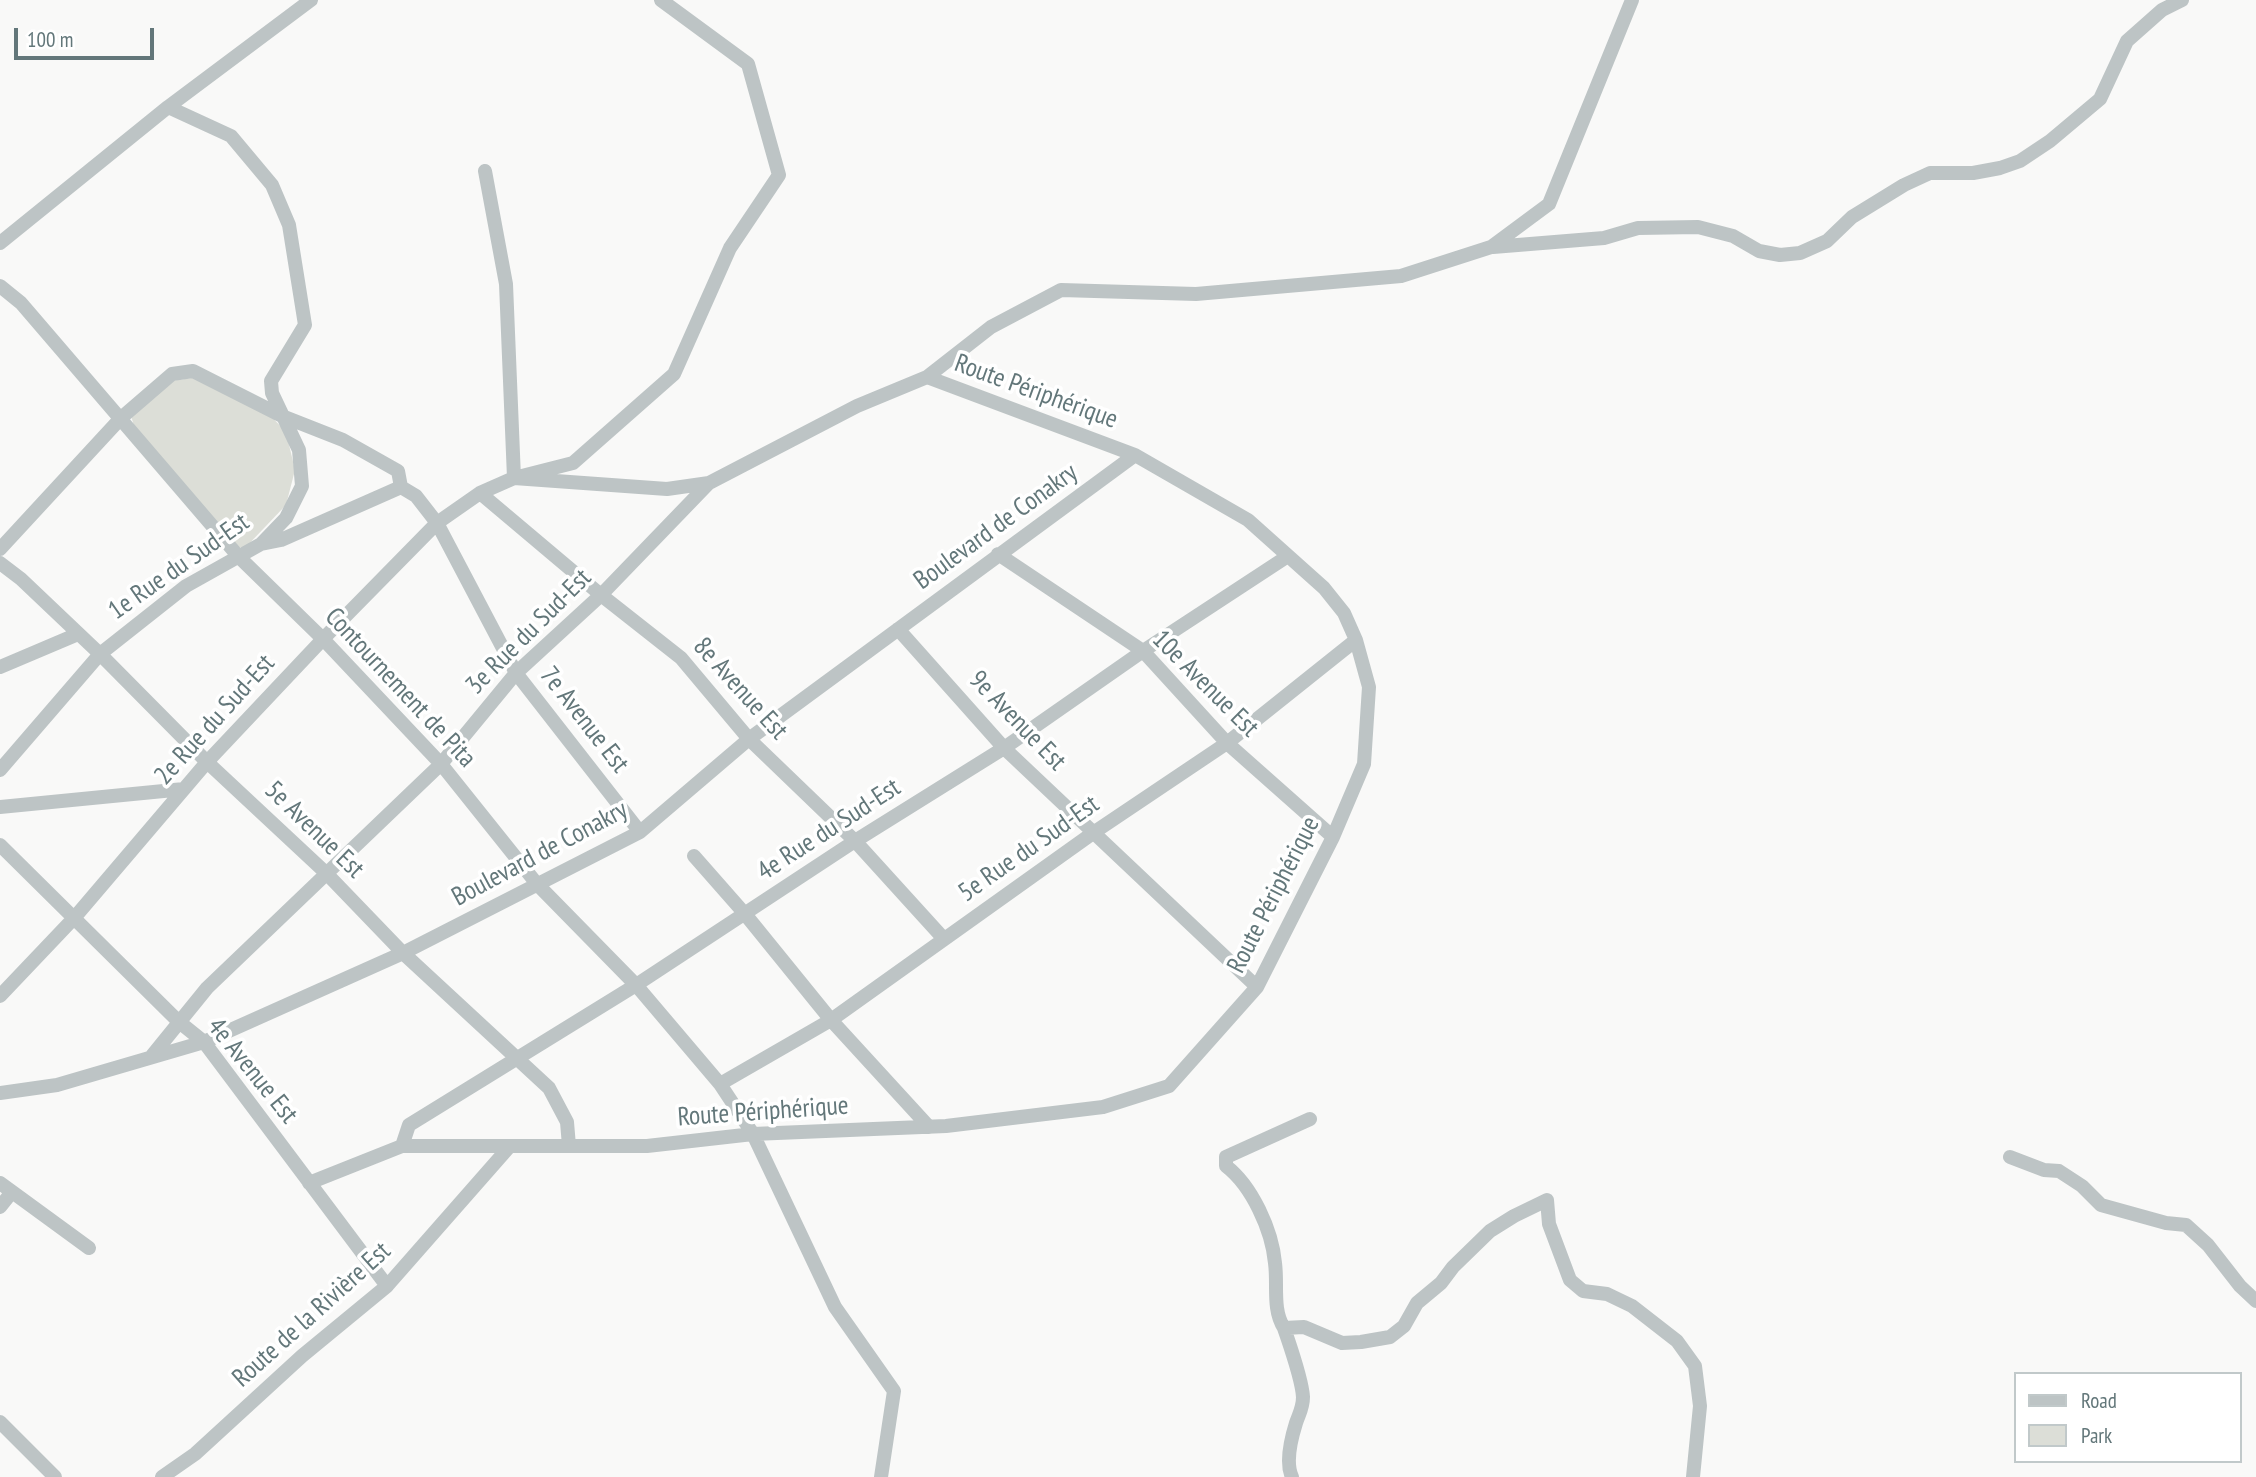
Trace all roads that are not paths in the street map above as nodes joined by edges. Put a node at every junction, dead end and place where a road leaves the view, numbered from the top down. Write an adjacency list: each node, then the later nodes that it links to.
1 (312, 0): 5 (street)
2 (661, 0): 14 (street, 2e Rue du Sud-Est)
3 (1632, 0): 8 (street)
4 (2182, 0): 8 (street)
5 (168, 107): 7 (street); 11 (street, 1e Rue du Sud-Est)
6 (485, 171): 14 (street)
7 (0, 243)
8 (1491, 247): 10 (street)
9 (0, 286): 12 (street, Contournement de Pita)
10 (927, 377): 13 (street, Route Périphérique); 15 (street)
11 (282, 416): 12 (street); 16 (street, 7e Avenue Est); 19 (street, 1e Rue du Sud-Est)
12 (121, 418): 20 (street); 23 (street, Contournement de Pita)
13 (1135, 455): 21 (street, Boulevard de Conakry); 22 (street, Route Périphérique)
14 (514, 478): 15 (street); 17 (street, 2e Rue du Sud-Est)
15 (709, 482): 25 (street, 3e Rue du Sud-Est)
16 (401, 488): 18 (street, 7e Avenue Est); 19 (street)
17 (480, 493): 18 (street, 2e Rue du Sud-Est); 25 (street, 8e Avenue Est)
18 (437, 523): 28 (street, 2e Rue du Sud-Est); 33 (street, 7e Avenue Est)
19 (261, 544): 23 (street, 1e Rue du Sud-Est)
20 (0, 549)
21 (998, 554): 26 (street, Boulevard de Conakry); 30 (street, 10e Avenue Est)
22 (1288, 556): 29 (street, Route Périphérique); 30 (street, 4e Rue du Sud-Est)
23 (239, 557): 28 (street, Contournement de Pita); 31 (street, 1e Rue du Sud-Est)
24 (0, 564): 27 (street, 5e Avenue Est)
25 (601, 595): 33 (street, 3e Rue du Sud-Est); 34 (street, 8e Avenue Est)
26 (898, 629): 34 (street, Boulevard de Conakry); 36 (street, 9e Avenue Est)
27 (78, 634): 31 (street, 5e Avenue Est); 32 (street)
28 (323, 639): 37 (street, 2e Rue du Sud-Est); 38 (street, Contournement de Pita)
29 (1356, 640): 35 (street, 5e Rue du Sud-Est); 44 (street, Route Périphérique)
30 (1143, 652): 35 (street, 10e Avenue Est); 36 (street, 4e Rue du Sud-Est)
31 (100, 654): 37 (street, 5e Avenue Est); 39 (street, 1e Rue du Sud-Est)
32 (0, 667)
33 (516, 673): 38 (street, 3e Rue du Sud-Est); 42 (street, 7e Avenue Est)
34 (748, 739): 42 (street, Boulevard de Conakry); 45 (street, 8e Avenue Est)
35 (1227, 743): 43 (street, 5e Rue du Sud-Est); 44 (street, 10e Avenue Est)
36 (1004, 748): 43 (street, 9e Avenue Est); 45 (street, 4e Rue du Sud-Est)
37 (207, 762): 40 (street, 2e Rue du Sud-Est); 48 (street, 5e Avenue Est)
38 (441, 764): 48 (street, 3e Rue du Sud-Est); 49 (street, Contournement de Pita)
39 (0, 770)
40 (184, 789): 41 (street); 51 (street, 2e Rue du Sud-Est)
41 (0, 807)
42 (640, 832): 49 (street, Boulevard de Conakry)
43 (1093, 833): 52 (street, 5e Rue du Sud-Est); 55 (street, 9e Avenue Est)
44 (1333, 837): 55 (street, Route Périphérique)
45 (855, 841): 50 (street, 4e Rue du Sud-Est); 52 (street, 8e Avenue Est)
46 (0, 845): 51 (street, 4e Avenue Est)
47 (694, 856): 50 (street)
48 (326, 873): 53 (street, 5e Avenue Est); 58 (street, 3e Rue du Sud-Est)
49 (537, 884): 53 (street, Boulevard de Conakry); 54 (street, Contournement de Pita)
50 (745, 914): 54 (street, 4e Rue du Sud-Est); 57 (street)
51 (75, 917): 56 (street, 2e Rue du Sud-Est); 58 (street, 4e Avenue Est)
52 (944, 939): 57 (street, 5e Rue du Sud-Est)
53 (403, 953): 59 (street, Boulevard de Conakry); 61 (street, 5e Avenue Est)
54 (636, 985): 61 (street, 4e Rue du Sud-Est); 62 (street, Contournement de Pita)
55 (1257, 987): 65 (street, Route Périphérique)
56 (0, 996)
57 (831, 1020): 62 (street, 5e Rue du Sud-Est); 65 (street)
58 (178, 1021): 59 (street, 4e Avenue Est); 60 (street, 3e Rue du Sud-Est)
59 (204, 1042): 60 (street, Boulevard de Conakry); 71 (street, 4e Avenue Est)
60 (151, 1057): 63 (street, Boulevard de Conakry)
61 (515, 1058): 67 (street, 4e Rue du Sud-Est); 69 (street, 5e Avenue Est)
62 (720, 1084): 66 (street, Contournement de Pita)
63 (0, 1093)
64 (1310, 1119): 77 (street)
65 (929, 1126): 66 (street, Route Périphérique)
66 (753, 1134): 69 (street, Route Périphérique); 81 (street, Contournement de Pita)
67 (402, 1146): 68 (street, Route Périphérique); 71 (street, Route Périphérique)
68 (510, 1146): 69 (street, Route Périphérique); 75 (street, Route de la Rivière Est)
69 (569, 1146)
70 (2010, 1157): 76 (street)
71 (309, 1183): 75 (street, 4e Avenue Est)
72 (6, 1187): 73 (street); 74 (street)
73 (0, 1207)
74 (89, 1248)
75 (387, 1286): 80 (street, Route de la Rivière Est)
76 (2256, 1301)
77 (1284, 1328): 82 (street); 83 (street)
78 (0, 1422): 79 (street)
79 (55, 1477)
80 (162, 1477)
81 (881, 1477)
82 (1293, 1477)
83 (1693, 1477)

